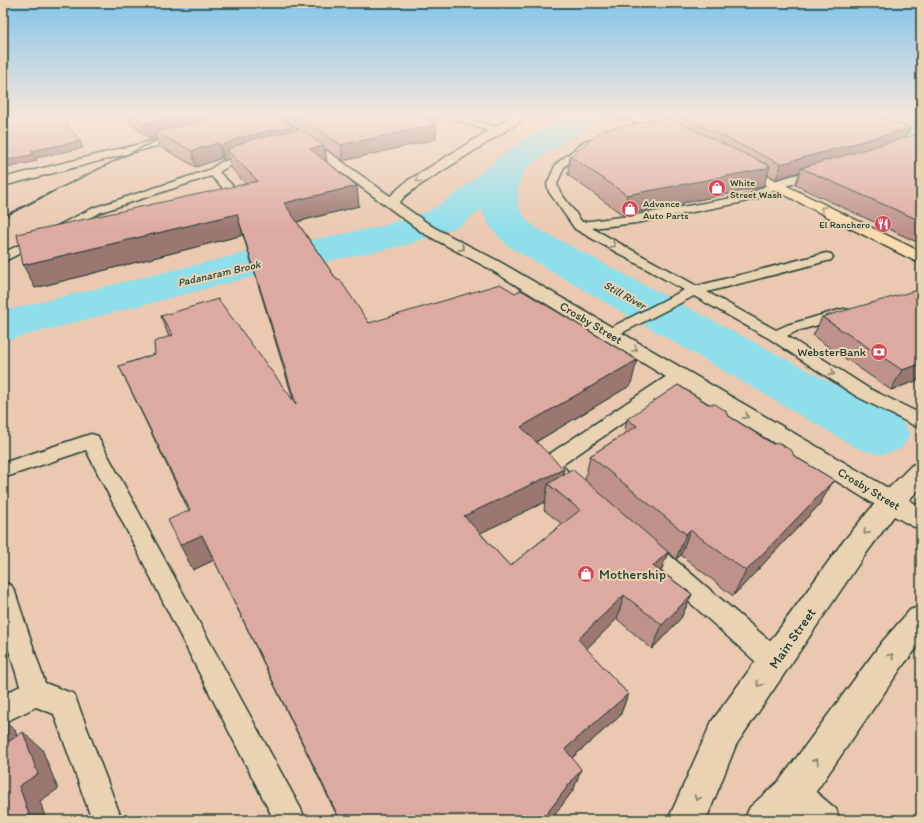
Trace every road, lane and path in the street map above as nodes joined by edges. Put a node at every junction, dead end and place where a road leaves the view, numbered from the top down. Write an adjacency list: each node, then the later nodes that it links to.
1 (120, 152): 9 (street)
2 (260, 152): 8 (lane)
3 (320, 152): 14 (street, Crosby Street)
4 (463, 152): 14 (street, one-way to 14)
5 (576, 152): 15 (lane)
6 (726, 160): 10 (main road)
7 (840, 166): 10 (street)
8 (213, 172): 11 (lane); 13 (lane)
9 (3, 182)
10 (775, 186): 15 (lane); 18 (main road, one-way to 10)
11 (148, 194): 12 (lane); 17 (lane)
12 (157, 204)
13 (199, 204)
14 (396, 207): 21 (street, Crosby Street, one-way to 21)
15 (579, 226): 19 (lane, one-way to 19)
16 (826, 257): 19 (lane)
17 (3, 258)
18 (921, 258)
19 (693, 291): 21 (lane); 22 (lane)
20 (861, 308): 22 (lane)
21 (609, 334): 23 (street, Crosby Street, one-way to 23)
22 (776, 336): 24 (lane, one-way to 24)
23 (679, 376): 27 (lane); 28 (street, Crosby Street, one-way to 28)
24 (921, 422)
25 (3, 471): 38 (lane)
26 (921, 471): 28 (street, Main Street)
27 (572, 485)
28 (891, 502): 29 (street, Crosby Street); 33 (street, Main Street, one-way to 33)
29 (921, 519)
30 (632, 537): 33 (lane)
31 (3, 592): 34 (lane)
32 (921, 620): 36 (street, one-way to 32)
33 (775, 662): 39 (street, Main Street, one-way to 39)
34 (35, 693): 35 (lane); 37 (lane)
35 (3, 709)
36 (793, 793): 40 (street); 41 (lane)
37 (107, 820)
38 (290, 820)
39 (687, 820)
40 (763, 820)
41 (825, 820)

